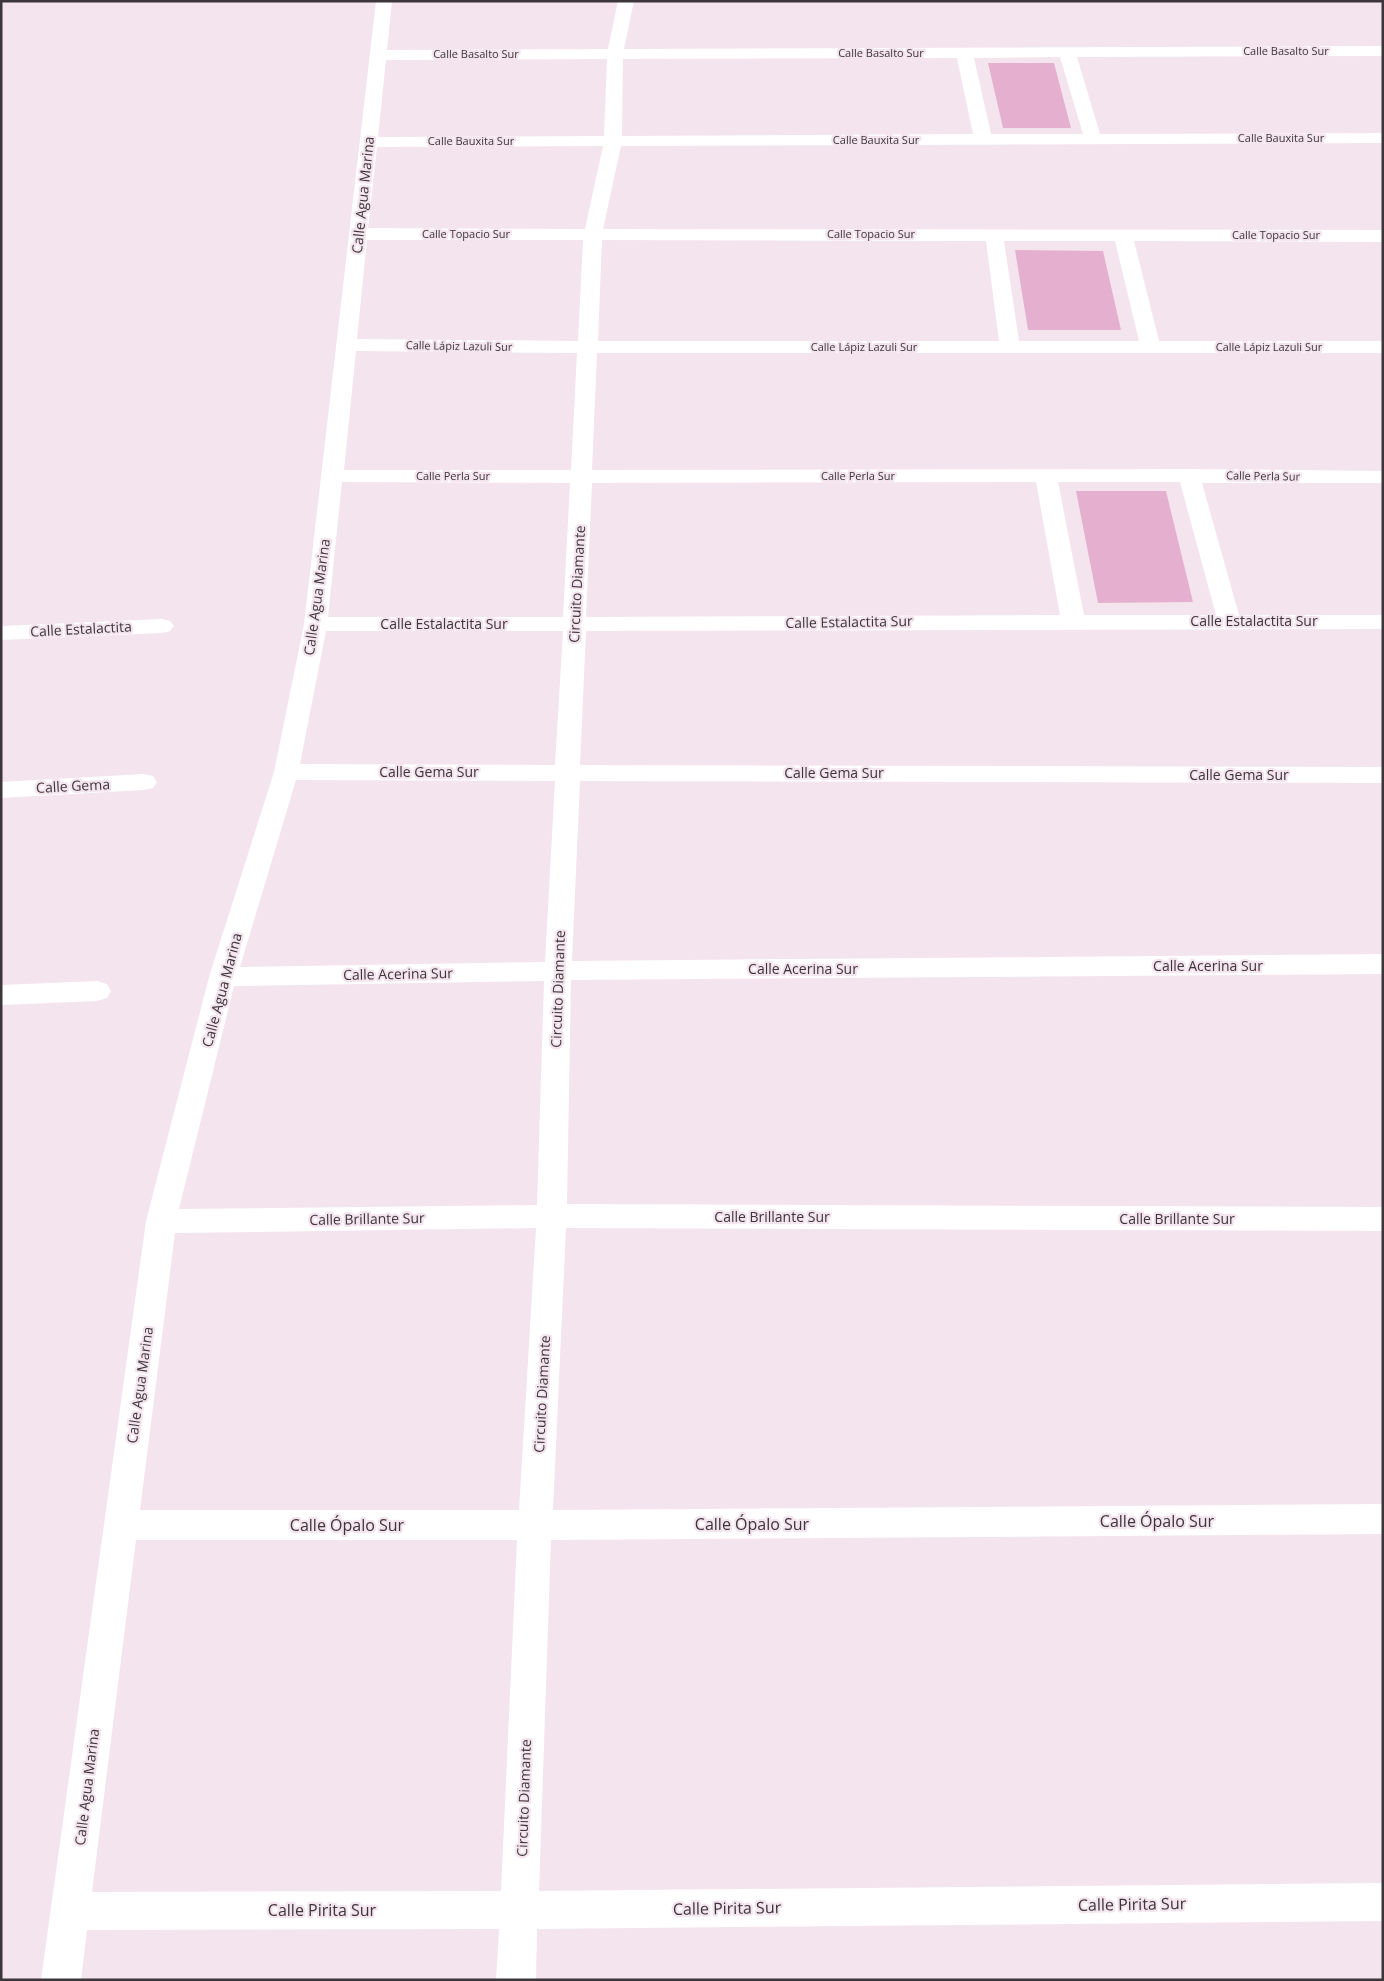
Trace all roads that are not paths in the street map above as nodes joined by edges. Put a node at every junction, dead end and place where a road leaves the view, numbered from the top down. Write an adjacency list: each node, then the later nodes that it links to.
1 (384, 1): 7 (street, Calle Agua Marina)
2 (626, 1): 6 (street, Circuito Diamante)
3 (1383, 51): 5 (street, Calle Basalto Sur)
4 (964, 52): 5 (street, Calle Basalto Sur); 6 (street, Calle Basalto Sur); 10 (street)
5 (1067, 52): 9 (street)
6 (615, 54): 7 (street, Calle Basalto Sur); 11 (street, Circuito Diamante)
7 (378, 55): 12 (street, Calle Agua Marina)
8 (1383, 138): 9 (street, Calle Bauxita Sur)
9 (1093, 139): 10 (street, Calle Bauxita Sur)
10 (983, 140): 11 (street, Calle Bauxita Sur)
11 (613, 141): 12 (street, Calle Bauxita Sur); 14 (street, Circuito Diamante)
12 (369, 142): 13 (street, Calle Agua Marina)
13 (359, 234): 14 (street, Calle Topacio Sur); 18 (street, Calle Agua Marina)
14 (593, 234): 15 (street, Calle Topacio Sur); 22 (street, Circuito Diamante)
15 (994, 234): 16 (street, Calle Topacio Sur); 19 (street)
16 (1123, 234): 17 (street, Calle Topacio Sur); 20 (street)
17 (1383, 236)
18 (346, 345): 22 (street, Calle Lápiz Lazuli Sur); 24 (street, Calle Agua Marina)
19 (1010, 347): 20 (street, Calle Lápiz Lazuli Sur); 22 (street, Calle Lápiz Lazuli Sur)
20 (1150, 347): 21 (street, Calle Lápiz Lazuli Sur)
21 (1383, 347)
22 (587, 348): 26 (street, Circuito Diamante)
23 (1189, 475): 25 (street, Calle Perla Sur); 27 (street, Calle Perla Sur); 29 (street)
24 (333, 476): 26 (street, Calle Perla Sur); 31 (street, Calle Agua Marina)
25 (1046, 476): 26 (street, Calle Perla Sur); 28 (street)
26 (582, 477): 32 (street, Circuito Diamante)
27 (1383, 477)
28 (1073, 620): 29 (street, Calle Estalactita Sur); 32 (street, Calle Estalactita Sur)
29 (1229, 621): 30 (street, Calle Estalactita Sur)
30 (1383, 622)
31 (316, 624): 32 (street, Calle Estalactita Sur); 35 (street, Calle Agua Marina)
32 (574, 625): 36 (street, Circuito Diamante)
33 (162, 626): 34 (street, Calle Estalactita)
34 (1, 633)
35 (286, 772): 36 (street, Calle Gema Sur); 42 (street, Calle Agua Marina)
36 (568, 772): 37 (street, Calle Gema Sur); 41 (street, Circuito Diamante)
37 (1383, 775)
38 (144, 782): 39 (street, Calle Gema)
39 (1, 790)
40 (1383, 964): 41 (street, Calle Acerina Sur)
41 (558, 971): 42 (street, Calle Acerina Sur); 45 (street, Circuito Diamante)
42 (223, 978): 47 (street, Calle Agua Marina)
43 (98, 991): 44 (street)
44 (1, 995)
45 (552, 1216): 46 (street, Calle Brillante Sur); 47 (street, Calle Brillante Sur); 50 (street, Circuito Diamante)
46 (1383, 1220)
47 (162, 1221): 49 (street, Calle Agua Marina)
48 (1383, 1519): 50 (street, Calle Ópalo Sur)
49 (121, 1525): 50 (street, Calle Ópalo Sur); 53 (street, Calle Agua Marina)
50 (535, 1525): 52 (street, Circuito Diamante)
51 (1383, 1902): 52 (street, Calle Pirita Sur)
52 (519, 1910): 53 (street, Calle Pirita Sur); 55 (street, Circuito Diamante)
53 (72, 1911): 54 (street, Calle Agua Marina)
54 (62, 1980)
55 (516, 1980)

